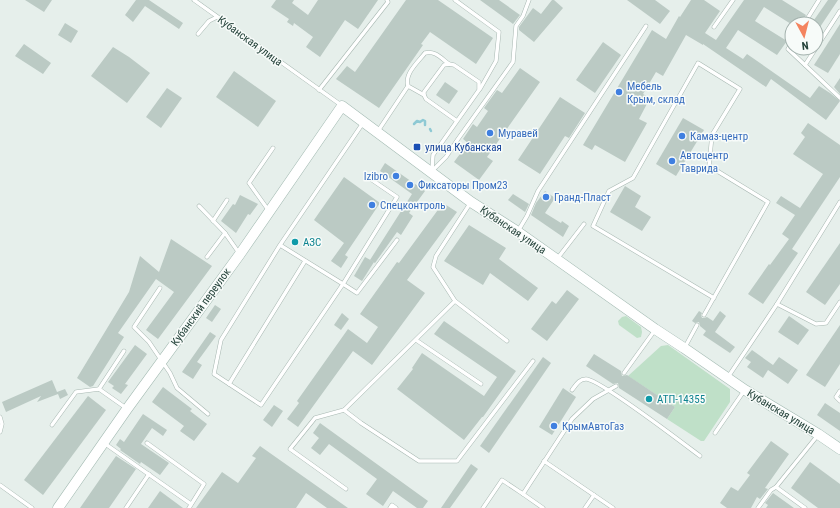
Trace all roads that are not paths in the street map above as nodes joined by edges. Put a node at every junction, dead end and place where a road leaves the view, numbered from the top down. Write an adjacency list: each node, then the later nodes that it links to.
1 (194, 0): 9 (lane, Кубанская улица)
2 (387, 0): 19 (lane)
3 (455, 0): 20 (lane)
4 (529, 0): 28 (lane)
5 (733, 0): 11 (lane)
6 (819, 0): 8 (lane)
7 (840, 11): 13 (lane)
8 (809, 16)
9 (217, 17): 12 (lane); 19 (lane, Кубанская улица)
10 (646, 26): 37 (lane)
11 (714, 27)
12 (198, 34)
13 (824, 36)
14 (796, 56): 17 (lane)
15 (811, 56): 17 (lane)
16 (449, 64): 18 (lane); 20 (lane); 21 (lane)
17 (805, 65): 22 (lane)
18 (408, 86): 21 (lane); 26 (lane)
19 (319, 90): 23 (lane, Кубанская улица)
20 (479, 90): 24 (lane)
21 (424, 95): 24 (lane)
22 (840, 98)
23 (342, 106): 25 (main road, Кубанская улица); 34 (main road, Кубанский переулок)
24 (457, 121): 28 (lane)
25 (364, 122): 26 (main road, Кубанская улица); 40 (lane)
26 (378, 131): 28 (main road, Кубанская улица)
27 (273, 148): 34 (lane)
28 (432, 172): 31 (main road, Кубанская улица)
29 (372, 180): 45 (lane)
30 (227, 200): 35 (lane)
31 (471, 202): 37 (main road, Кубанская улица); 48 (lane)
32 (840, 202): 50 (lane)
33 (198, 206): 35 (lane)
34 (270, 212): 41 (main road, Кубанский переулок)
35 (213, 221): 38 (lane)
36 (584, 224): 43 (lane)
37 (518, 232): 43 (main road, Кубанская улица)
38 (225, 234): 41 (lane); 42 (lane)
39 (397, 240): 45 (lane)
40 (280, 245): 44 (lane); 62 (lane)
41 (240, 254): 58 (main road, Кубанский переулок)
42 (207, 257)
43 (556, 259): 53 (main road, Кубанская улица)
44 (305, 261): 45 (lane); 62 (lane)
45 (343, 284): 62 (lane)
46 (160, 288): 58 (lane)
47 (714, 298): 47 (lane); 51 (lane)
48 (456, 301): 54 (lane); 55 (lane)
49 (840, 302): 50 (lane)
50 (777, 304): 61 (lane)
51 (704, 315)
52 (698, 325): 56 (lane)
53 (655, 329): 56 (main road, Кубанская улица); 60 (lane)
54 (416, 340): 63 (lane); 72 (lane)
55 (507, 341)
56 (684, 348): 61 (main road, Кубанская улица)
57 (124, 351): 65 (lane)
58 (161, 361): 71 (main road, Кубанский переулок); 73 (lane)
59 (533, 361): 72 (lane)
60 (624, 373)
61 (728, 378): 68 (main road, Кубанская улица)
62 (229, 384)
63 (481, 384)
64 (616, 386): 67 (lane)
65 (99, 389): 71 (lane); 75 (lane)
66 (572, 390): 67 (lane)
67 (608, 390): 82 (lane); 83 (lane)
68 (745, 390): 77 (lane); 78 (main road, Кубанская улица)
69 (840, 391): 70 (lane)
70 (840, 401)
71 (127, 409): 79 (main road, Кубанский переулок)
72 (344, 410): 87 (lane)
73 (208, 414)
74 (0, 416): 76 (lane)
75 (52, 426)
76 (0, 432)
77 (715, 433)
78 (818, 434): 81 (main road, Кубанская улица); 86 (lane)
79 (103, 443): 84 (lane); 92 (main road, Кубанский переулок)
80 (147, 443): 90 (lane)
81 (840, 449)
82 (700, 456)
83 (544, 461): 88 (lane); 89 (lane)
84 (149, 474): 90 (lane); 93 (lane)
85 (0, 485): 91 (lane)
86 (776, 488): 101 (lane); 102 (lane)
87 (346, 489)
88 (523, 494): 97 (lane); 98 (lane)
89 (594, 495): 99 (lane); 100 (lane)
90 (191, 504): 94 (lane)
91 (32, 508)
92 (58, 508)
93 (126, 508)
94 (189, 508)
95 (390, 508): 96 (lane)
96 (396, 508)
97 (483, 508)
98 (543, 508)
99 (585, 508)
100 (613, 508)
101 (758, 508)
102 (805, 508)

